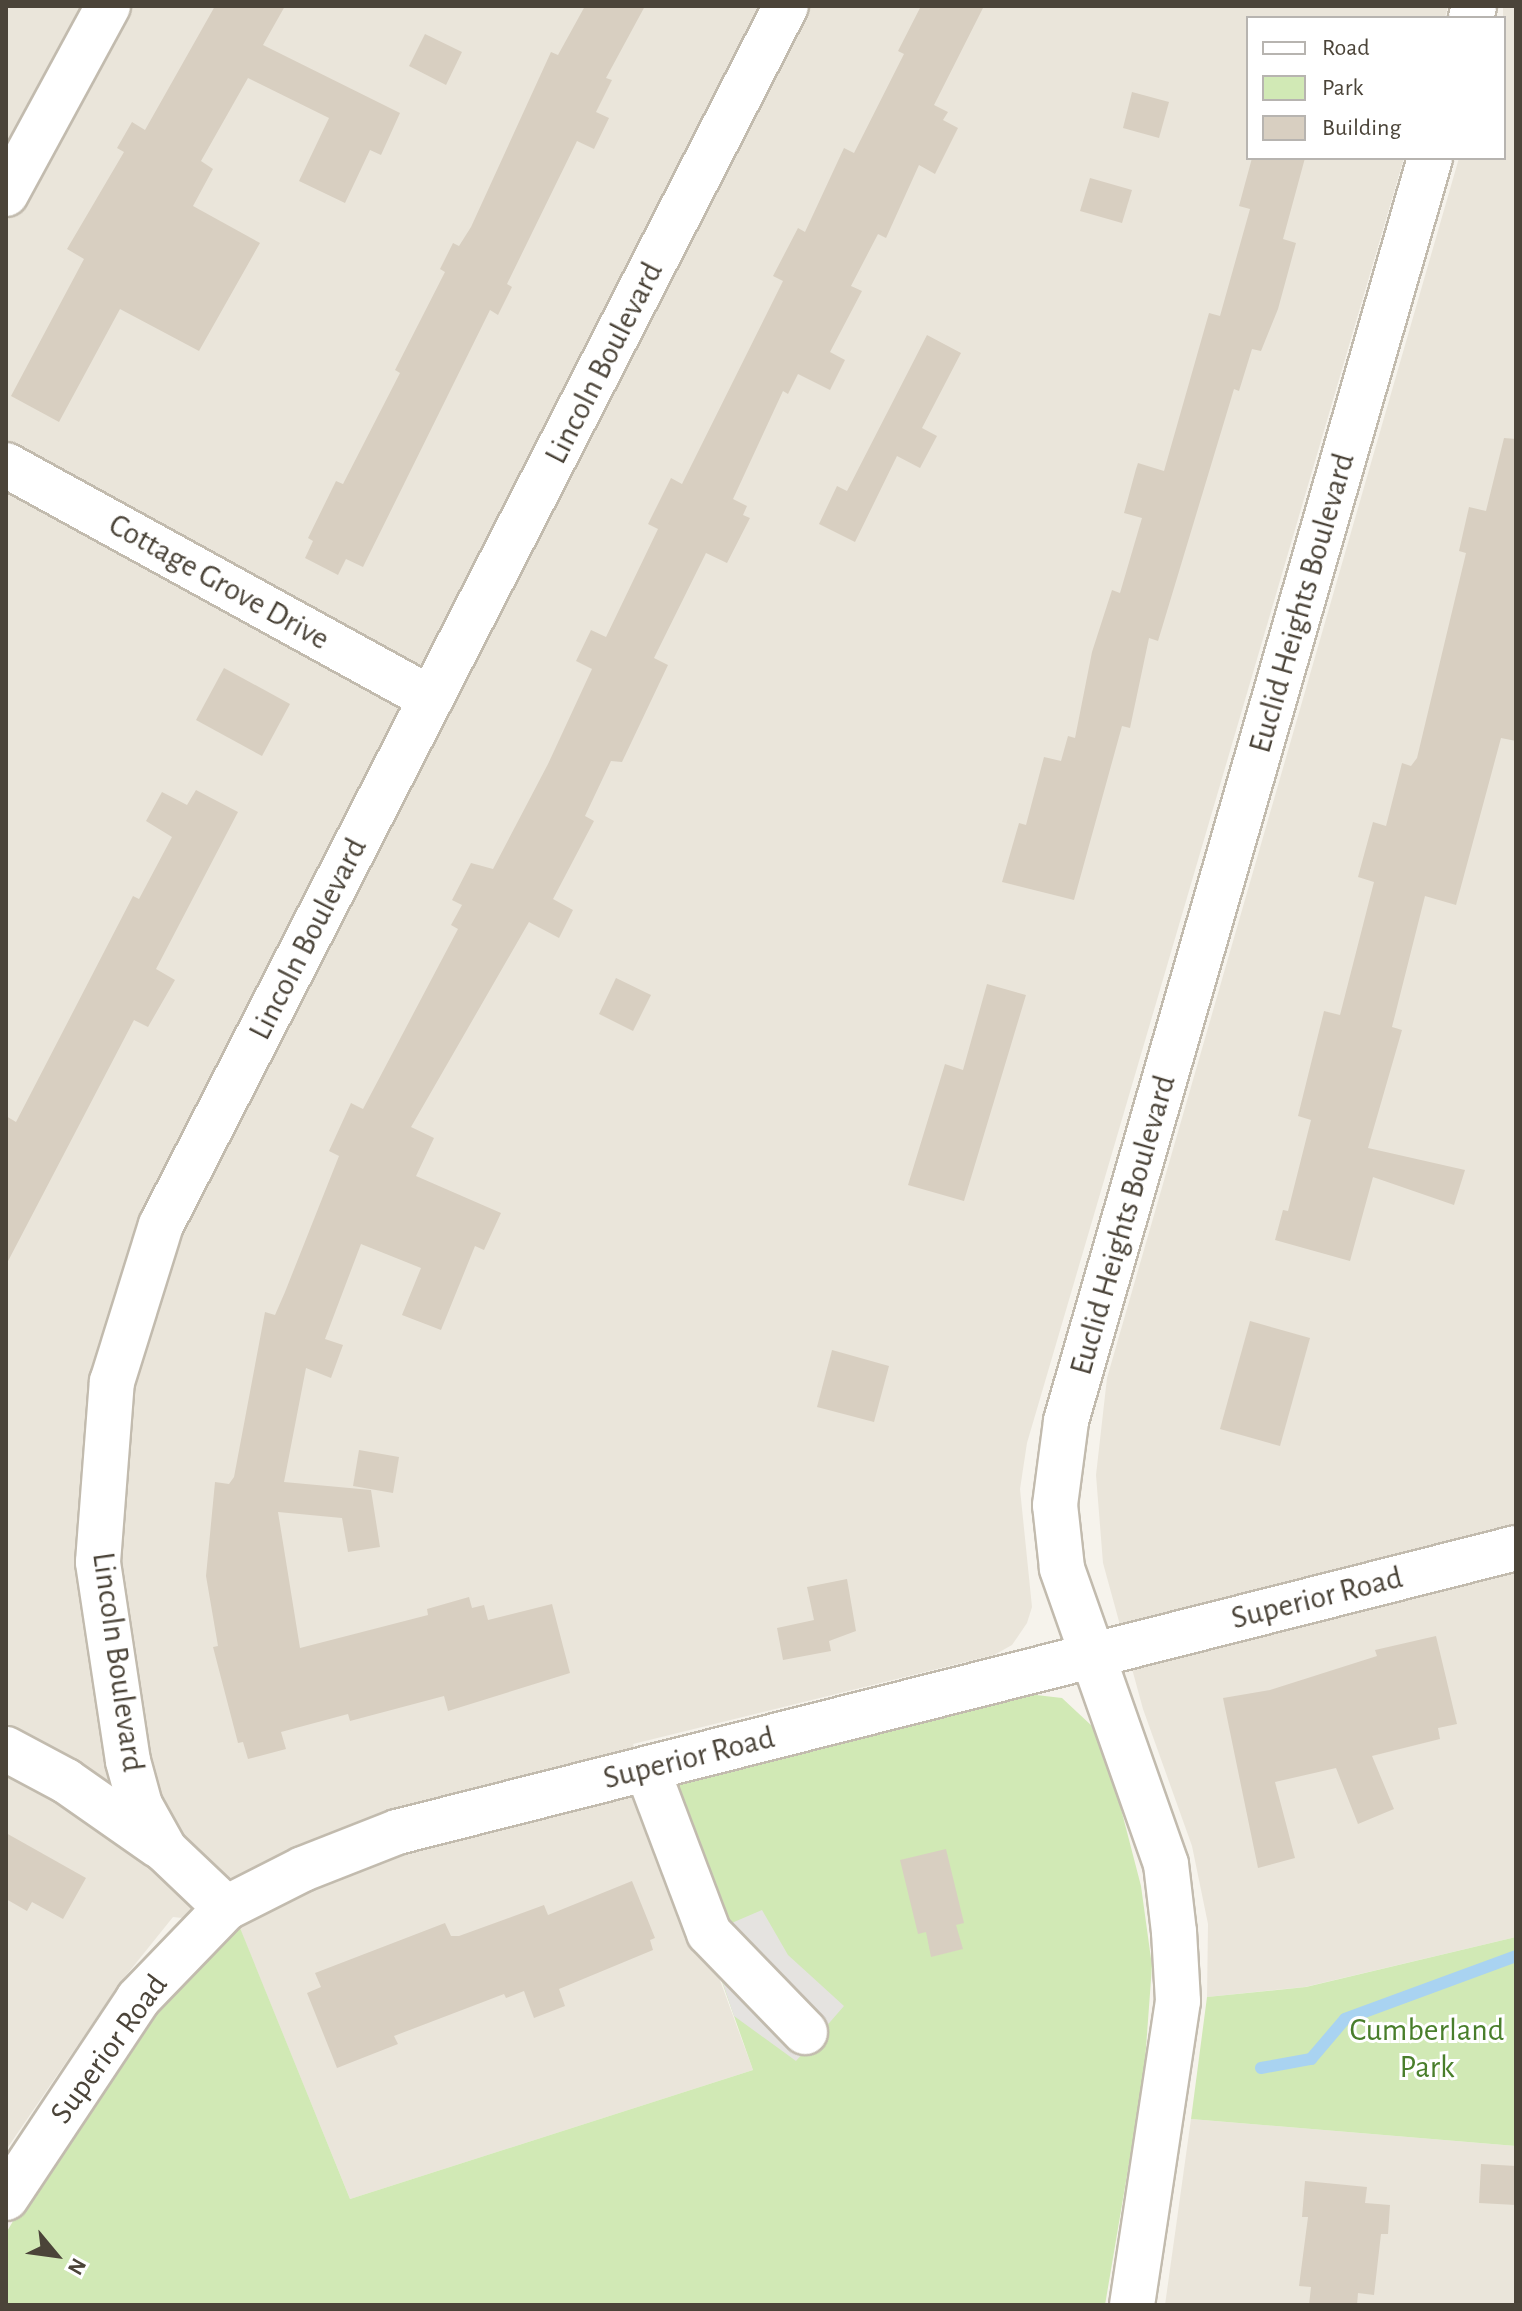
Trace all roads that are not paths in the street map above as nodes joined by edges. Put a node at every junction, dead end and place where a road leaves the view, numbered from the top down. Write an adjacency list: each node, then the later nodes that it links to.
1 (108, 6): 4 (street)
2 (786, 6): 6 (street, Lincoln Boulevard)
3 (1429, 160): 8 (street, Euclid Heights Boulevard)
4 (6, 194)
5 (6, 465): 6 (street, Cottage Grove Drive)
6 (431, 699): 11 (street, Lincoln Boulevard)
7 (1516, 1548): 8 (street, Superior Road)
8 (1089, 1655): 10 (street, Superior Road); 15 (street, Euclid Heights Boulevard)
9 (6, 1749): 11 (street)
10 (647, 1769): 12 (street, Superior Road); 13 (street)
11 (165, 1850): 12 (street, Lincoln Boulevard)
12 (226, 1908): 14 (street, Superior Road)
13 (805, 2032)
14 (6, 2198)
15 (1132, 2305)

